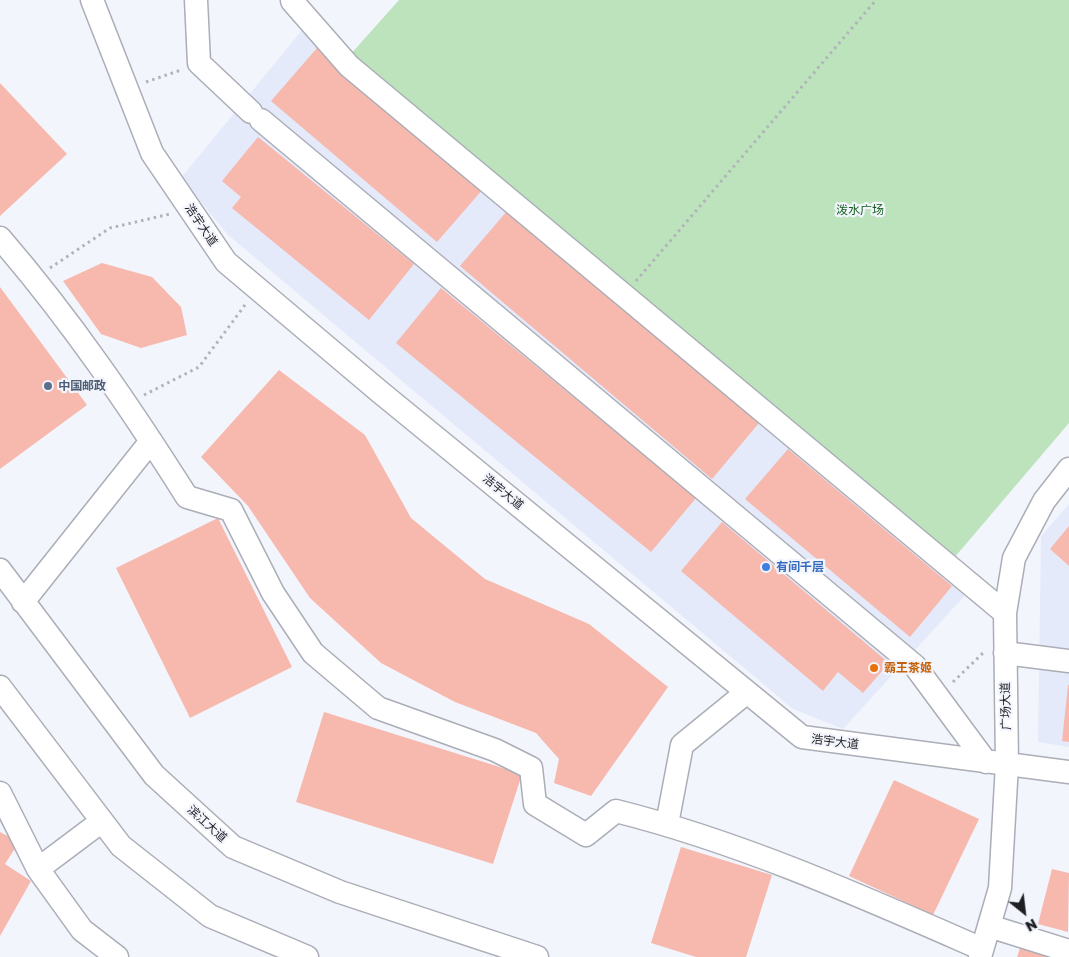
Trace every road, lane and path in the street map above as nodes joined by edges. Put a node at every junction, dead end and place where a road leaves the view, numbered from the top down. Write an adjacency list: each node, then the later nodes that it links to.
1 (92, 0): 6 (street, 浩宇大道)
2 (196, 0): 5 (street)
3 (290, 0): 11 (street)
4 (876, 0): 11 (path)
5 (199, 63): 6 (path); 21 (street)
6 (127, 89): 7 (street, 浩宇大道)
7 (190, 209): 9 (path); 10 (street, 浩宇大道)
8 (0, 238): 9 (street)
9 (34, 278): 12 (street)
10 (257, 288): 12 (path); 20 (street, 浩宇大道)
11 (624, 297): 17 (street)
12 (128, 404): 13 (street)
13 (151, 441): 16 (street); 26 (street)
14 (1069, 469): 17 (street, 广场大道)
15 (0, 570): 16 (street, 滨江大道)
16 (23, 602): 33 (street, 滨江大道)
17 (1005, 633): 18 (street); 21 (path); 22 (street, 广场大道)
18 (1069, 661)
19 (0, 687): 25 (street)
20 (747, 692): 22 (street, 浩宇大道); 26 (street)
21 (938, 696): 22 (street)
22 (997, 763): 23 (street, 浩宇大道); 28 (street, 广场大道)
23 (1069, 772)
24 (0, 793): 27 (street)
25 (102, 821): 27 (street); 32 (street)
26 (667, 824): 30 (street)
27 (38, 869): 31 (street)
28 (989, 926): 29 (street); 30 (street, 广场大道)
29 (1069, 951)
30 (981, 953)
31 (117, 957)
32 (307, 957)
33 (537, 957)

